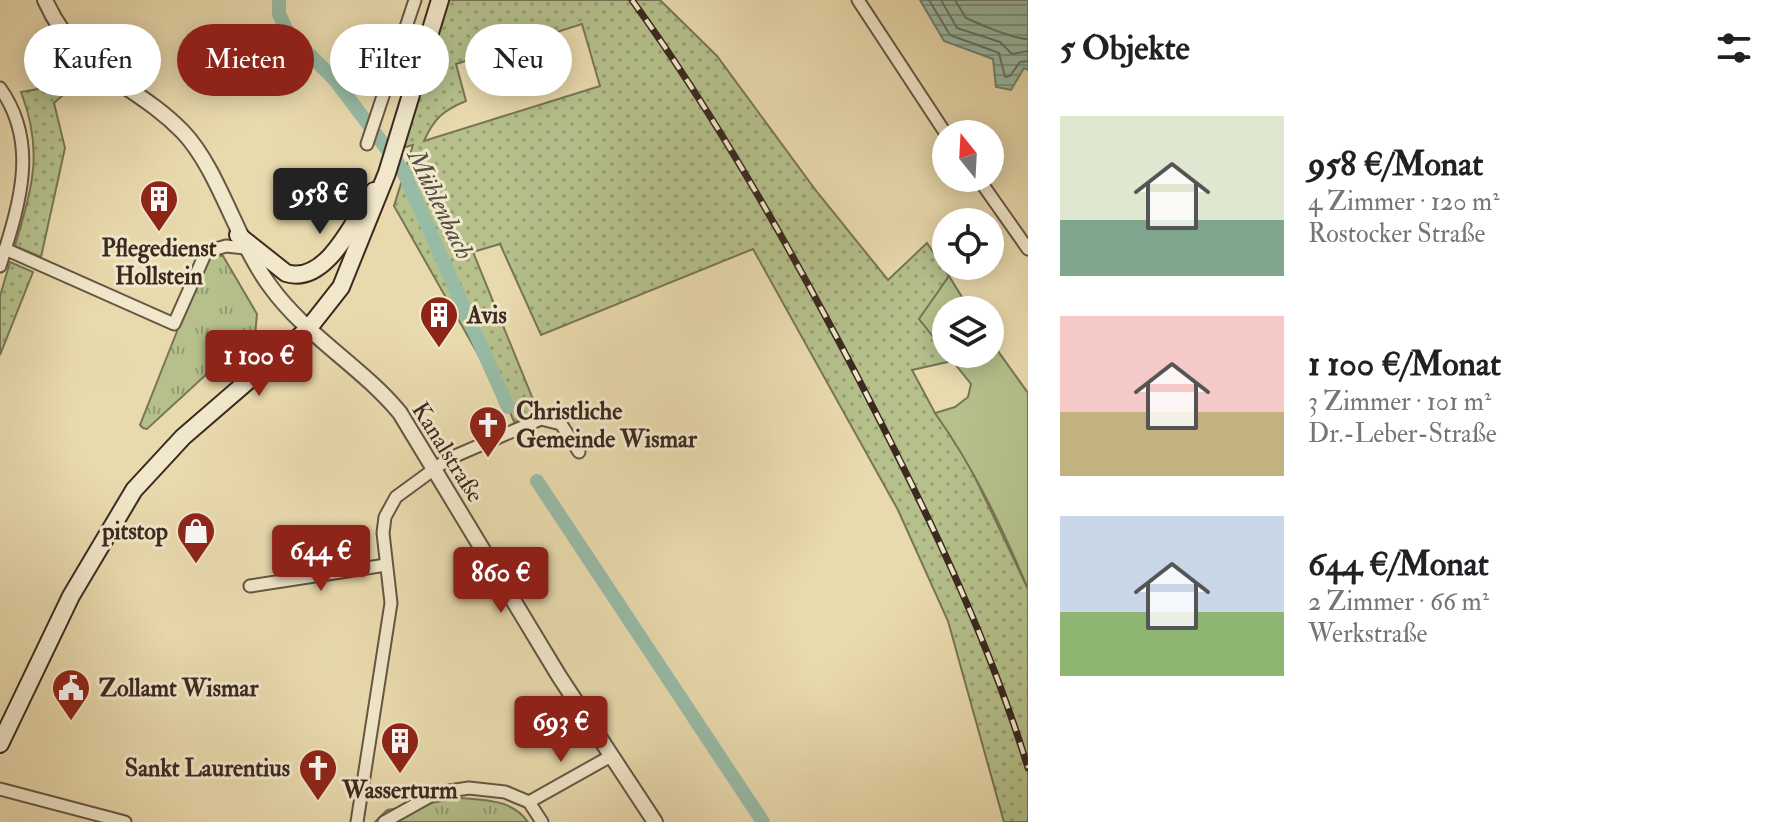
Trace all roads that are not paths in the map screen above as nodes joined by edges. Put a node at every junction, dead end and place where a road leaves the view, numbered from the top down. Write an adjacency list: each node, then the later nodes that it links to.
1 (45, 0): 10 (street, Kanalstraße)
2 (415, 0): 7 (street)
3 (440, 0): 8 (main road)
4 (858, 0): 6 (street)
5 (0, 88): 11 (street)
6 (937, 120)
7 (367, 144)
8 (387, 173): 10 (main road); 14 (main road)
9 (988, 192): 12 (street)
10 (242, 242): 11 (street); 14 (street, Kanalstraße)
11 (5, 249): 13 (street)
12 (1028, 249)
13 (0, 266)
14 (308, 329): 16 (street, Kanalstraße); 19 (main road)
15 (579, 452): 16 (street)
16 (435, 468): 17 (street); 20 (street, Kanalstraße)
17 (386, 565): 18 (street); 24 (street)
18 (250, 586)
19 (0, 744)
20 (611, 756): 22 (street); 27 (street, Kanalstraße)
21 (0, 789): 23 (street)
22 (529, 802): 25 (street); 26 (street)
23 (125, 822)
24 (357, 822)
25 (384, 822)
26 (542, 822)
27 (655, 822)

